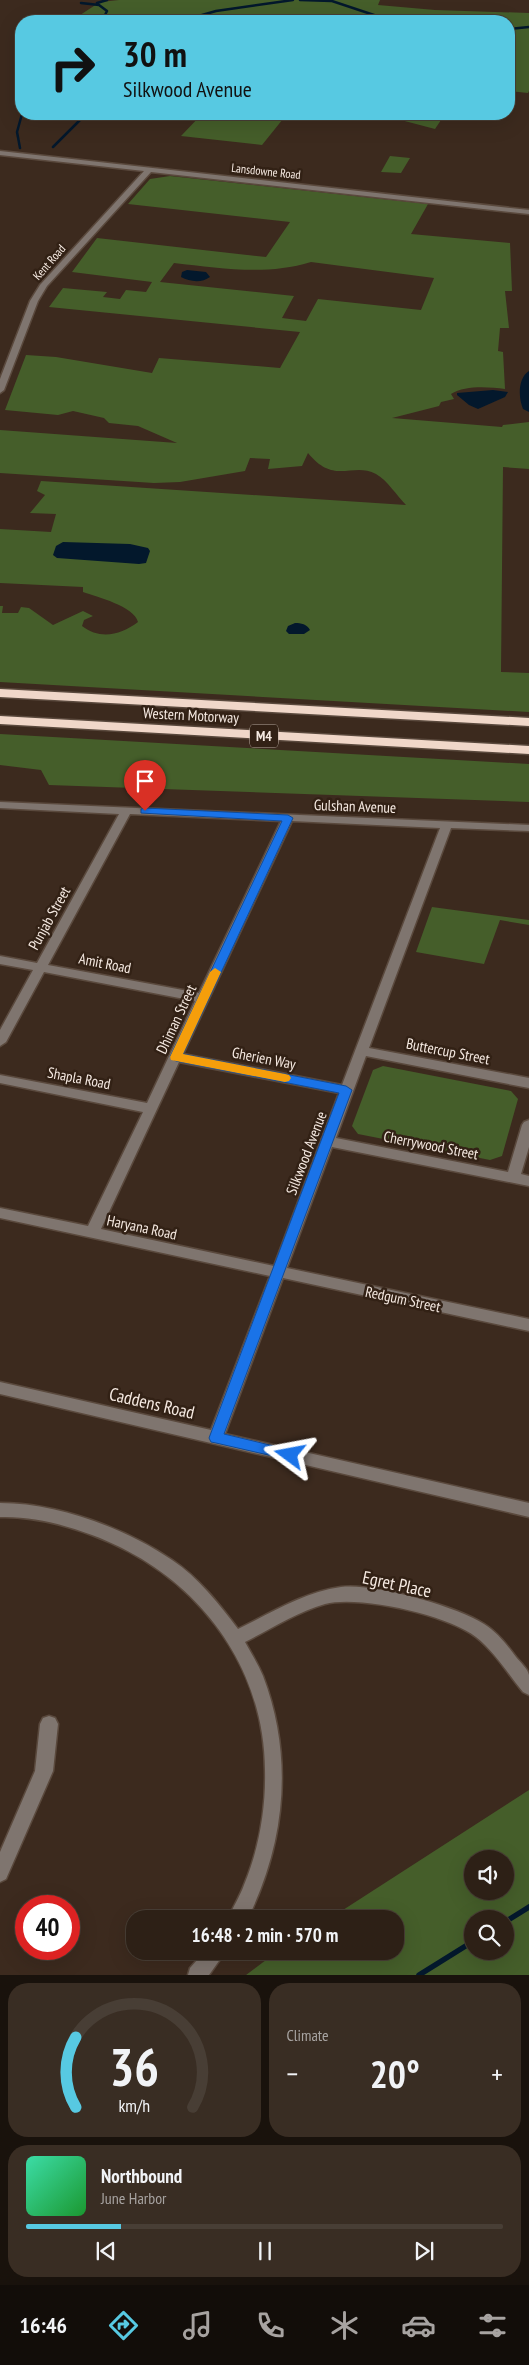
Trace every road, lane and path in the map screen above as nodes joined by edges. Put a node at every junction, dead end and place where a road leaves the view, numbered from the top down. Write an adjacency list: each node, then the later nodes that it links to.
1 (0, 153): 2 (street, Lansdowne Road)
2 (149, 170): 3 (street, Lansdowne Road); 4 (street, Kent Road)
3 (529, 212)
4 (0, 390)
5 (0, 693): 7 (highway, Western Motorway / M4)
6 (0, 720): 8 (highway, Western Motorway / M4)
7 (529, 722)
8 (529, 750)
9 (0, 805): 10 (street, Gulshan Avenue)
10 (127, 810): 11 (street, Gulshan Avenue); 15 (street, Punjab Street)
11 (288, 818): 12 (street, Gulshan Avenue); 16 (street, Dhiman Street)
12 (447, 824): 13 (street, Gulshan Avenue); 18 (street, Silkwood Avenue)
13 (529, 828)
14 (0, 960): 15 (street, Amit Road)
15 (41, 967): 16 (street, Amit Road); 17 (street, Punjab Street)
16 (203, 998): 19 (street, Dhiman Street)
17 (0, 1042)
18 (362, 1051): 21 (street, Buttercup Street); 22 (street, Silkwood Avenue)
19 (176, 1057): 22 (street, Gherien Way); 23 (street, Dhiman Street)
20 (0, 1079): 23 (street, Shapla Road)
21 (529, 1083)
22 (346, 1090): 25 (street, Silkwood Avenue)
23 (151, 1109): 29 (street, Dhiman Street)
24 (529, 1125): 26 (street)
25 (328, 1141): 26 (street, Cherrywood Street); 30 (street, Silkwood Avenue)
26 (513, 1178): 27 (street, Cherrywood Street)
27 (529, 1182)
28 (0, 1213): 29 (street, Haryana Road)
29 (92, 1233): 30 (street, Haryana Road)
30 (278, 1273): 31 (street, Redgum Street); 33 (street, Silkwood Avenue)
31 (529, 1325)
32 (0, 1388): 33 (street, Caddens Road)
33 (216, 1438): 35 (street, Caddens Road)
34 (0, 1510): 36 (street)
35 (529, 1510)
36 (236, 1638): 37 (street, Egret Place); 40 (street)
37 (529, 1688)
38 (49, 1724): 39 (street)
39 (0, 1873)
40 (242, 1910)
41 (210, 1960): 42 (street)
42 (197, 1975)

